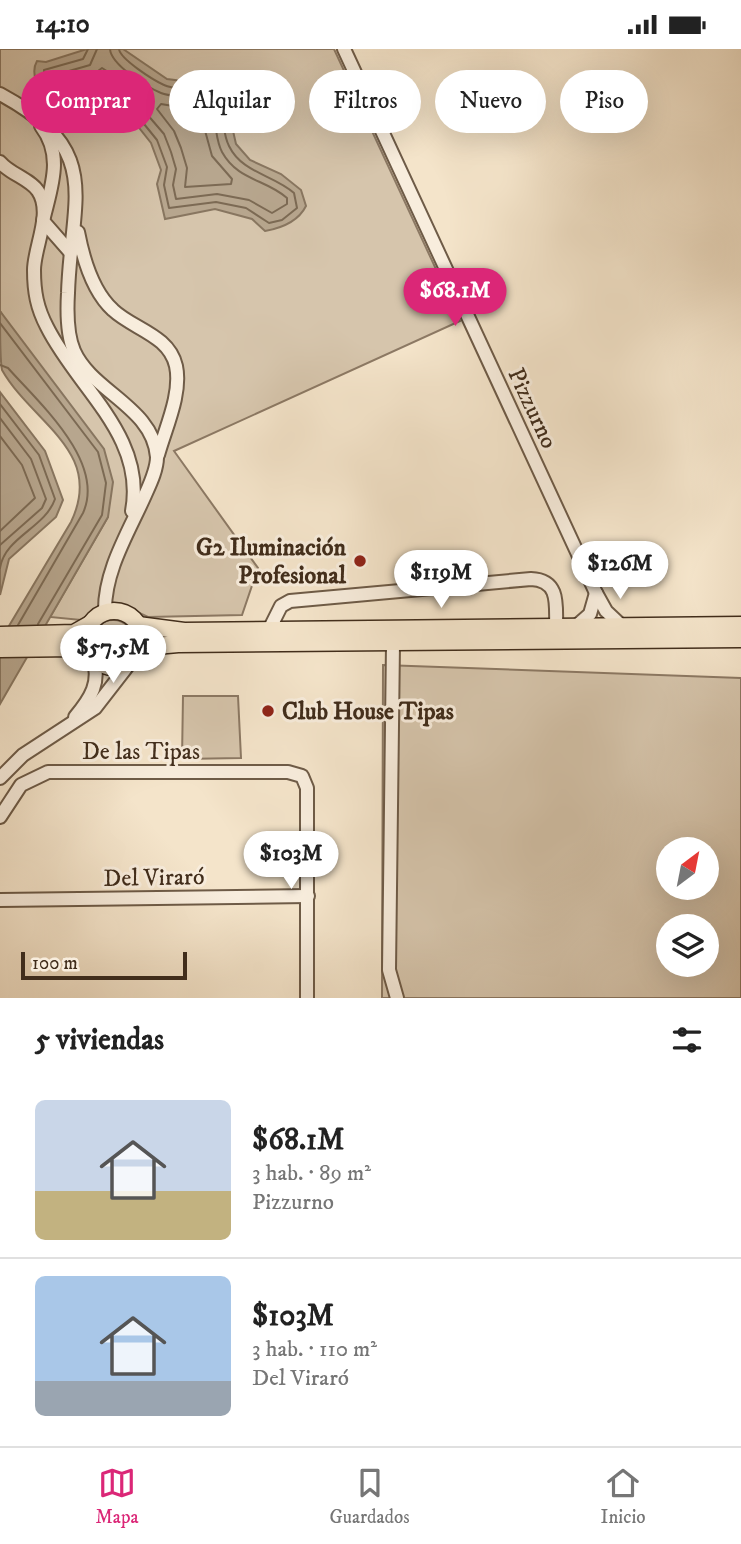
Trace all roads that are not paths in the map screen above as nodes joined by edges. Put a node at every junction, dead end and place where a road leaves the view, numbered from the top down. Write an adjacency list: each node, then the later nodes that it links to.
1 (344, 49): 12 (street, Pizzurno)
2 (0, 94): 3 (street)
3 (21, 105)
4 (46, 133): 7 (street)
5 (56, 133): 8 (street)
6 (0, 162): 7 (street)
7 (43, 221): 9 (street); 11 (street)
8 (76, 223): 9 (street); 10 (street)
9 (71, 253): 10 (street)
10 (157, 459): 11 (street)
11 (129, 529): 13 (street)
12 (596, 593): 17 (street, Pizzurno); 19 (street)
13 (105, 612): 14 (main road); 15 (main road)
14 (90, 624): 23 (main road); 26 (main road)
15 (138, 625): 20 (main road); 27 (main road)
16 (741, 625): 17 (main road)
17 (623, 627): 19 (main road)
18 (556, 628): 19 (main road); 20 (main road); 20 (street)
19 (574, 628)
20 (269, 630)
21 (0, 635): 23 (main road)
22 (741, 639): 24 (main road)
23 (52, 641): 25 (main road); 26 (main road)
24 (393, 644): 27 (main road); 34 (street)
25 (0, 649)
26 (91, 655): 27 (main road); 28 (street)
27 (136, 656): 28 (street)
28 (73, 720): 29 (street)
29 (0, 778)
30 (0, 817): 31 (street, De las Tipas)
31 (308, 896): 32 (street, Del Viraró); 33 (street)
32 (0, 900)
33 (307, 998)
34 (397, 998)

